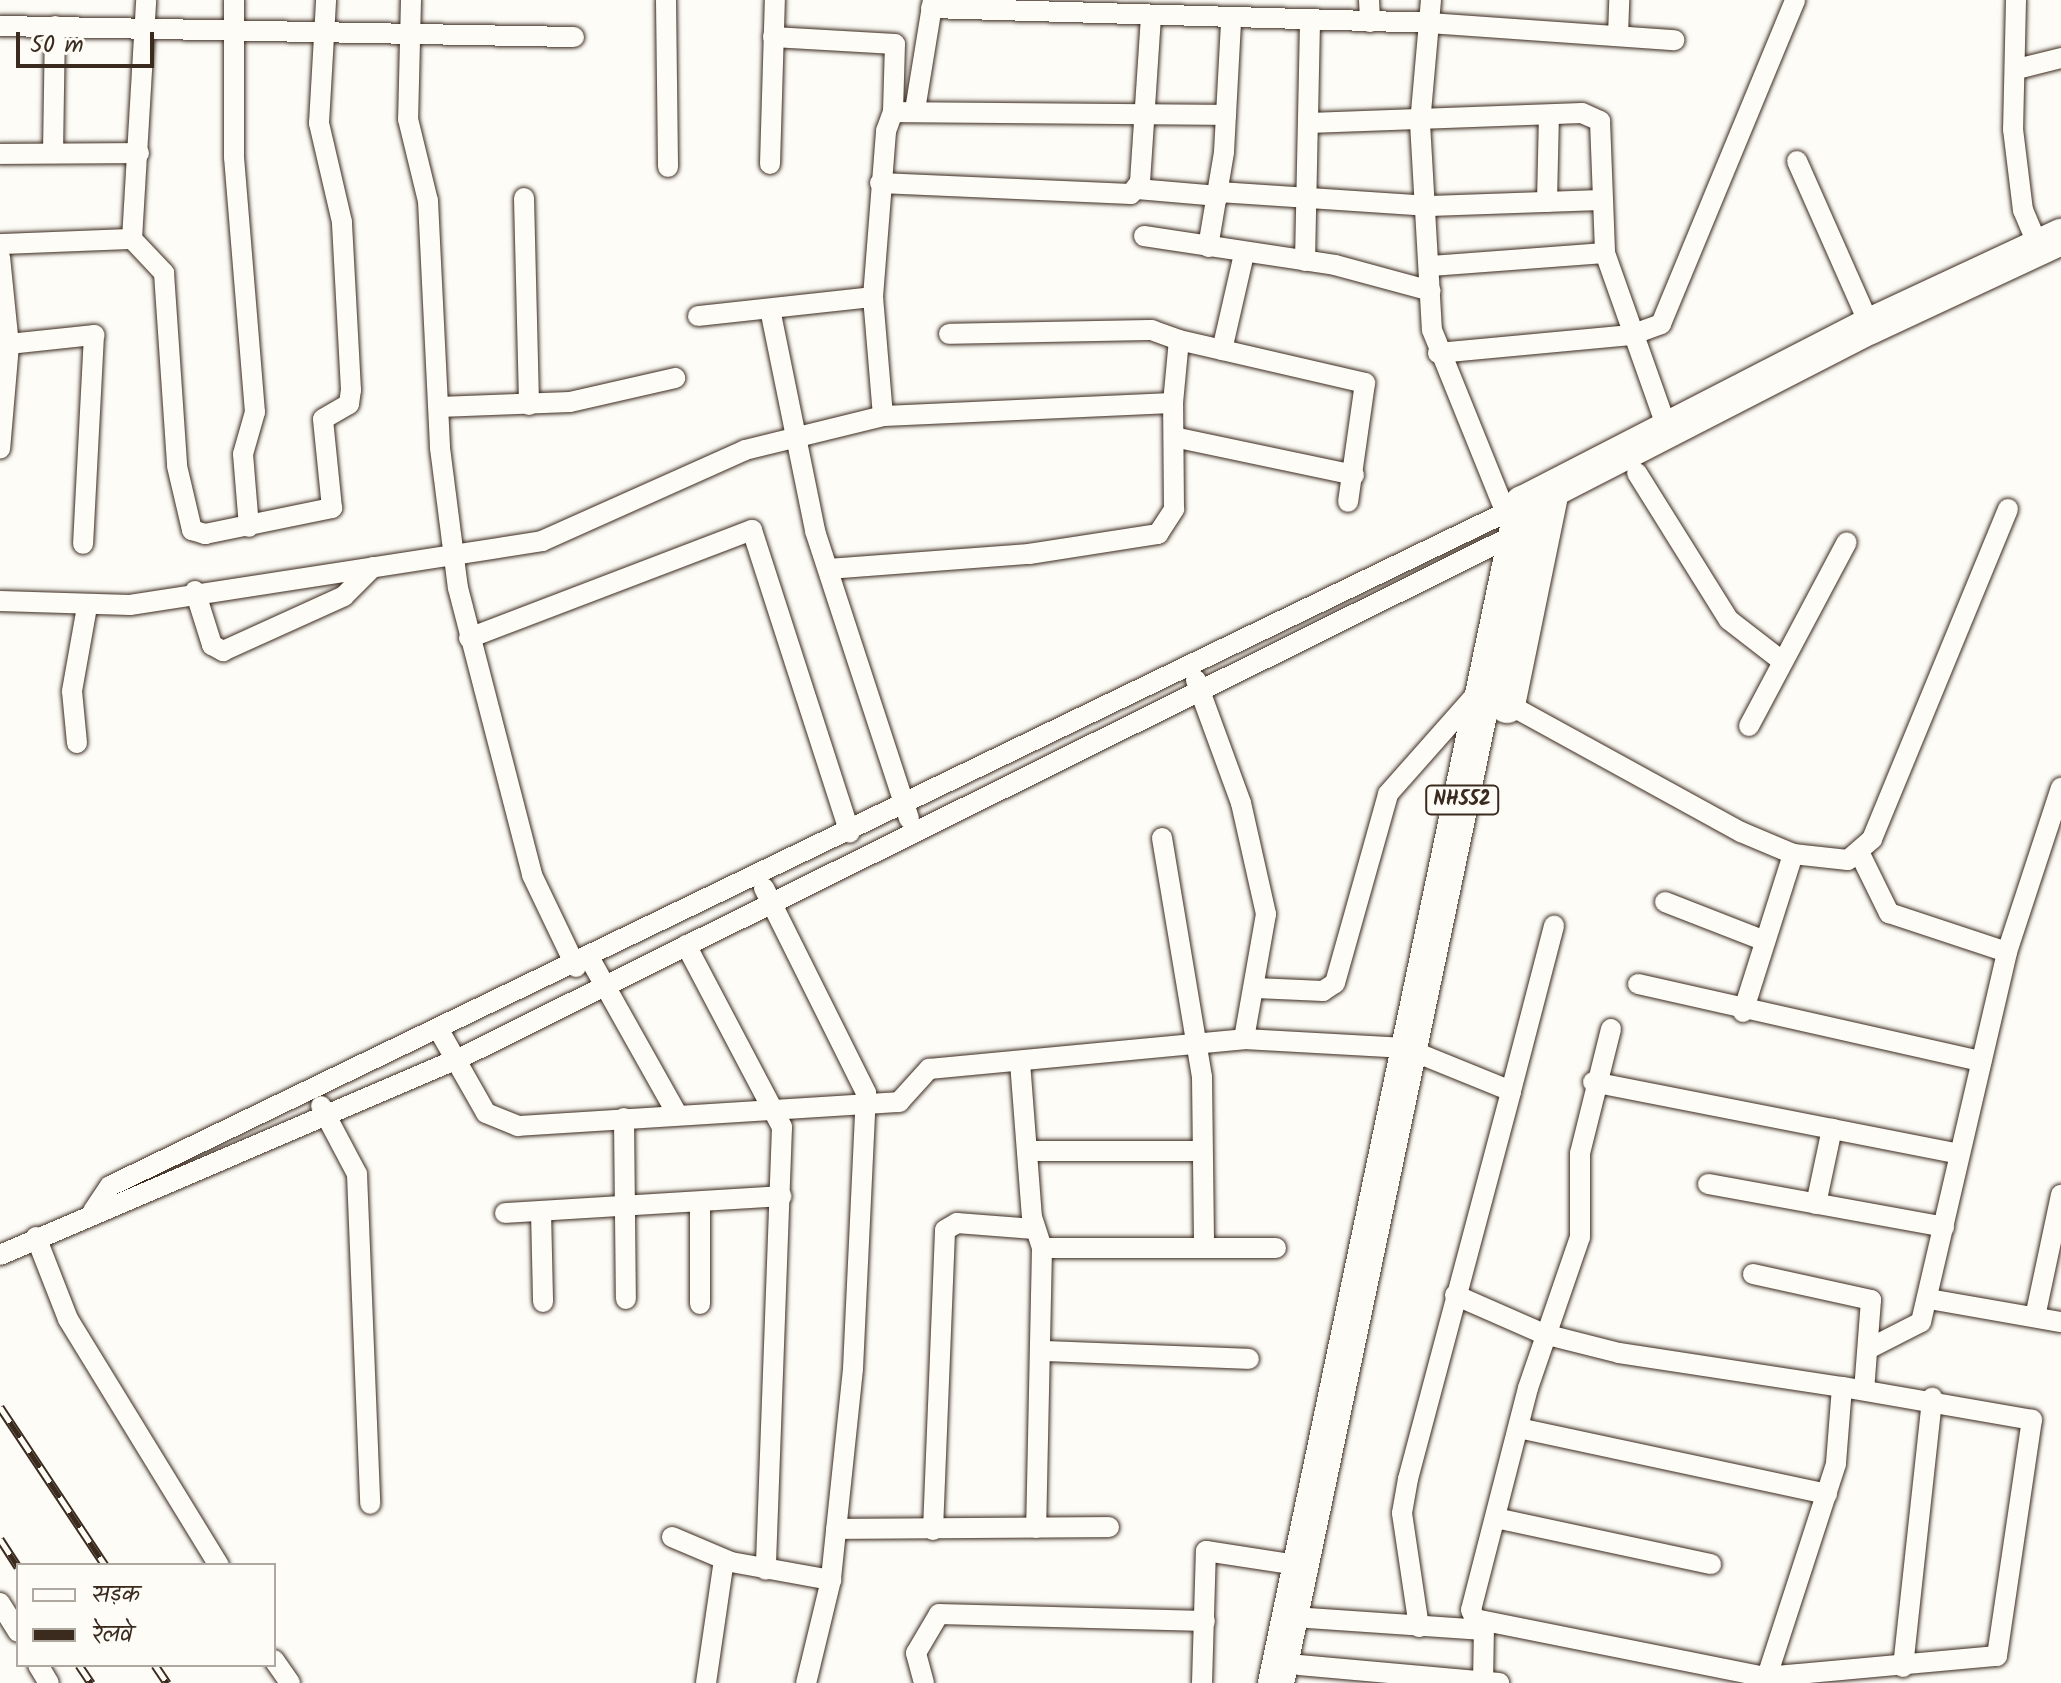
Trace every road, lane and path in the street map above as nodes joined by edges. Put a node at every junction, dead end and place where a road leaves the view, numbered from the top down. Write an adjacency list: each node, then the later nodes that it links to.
1 (146, 0): 18 (street)
2 (234, 0): 21 (street)
3 (326, 0): 22 (street)
4 (411, 0): 24 (street)
5 (666, 0): 42 (street)
6 (775, 0): 26 (street)
7 (1369, 0): 16 (street)
8 (1431, 0): 17 (street)
9 (1619, 0): 23 (street)
10 (1795, 0): 67 (street)
11 (2016, 0): 29 (street)
12 (932, 4): 13 (street); 30 (street)
13 (1151, 15): 14 (street); 32 (street)
14 (1231, 21): 15 (street); 33 (street)
15 (1310, 21): 16 (street); 35 (street)
16 (1370, 22): 17 (street)
17 (1429, 23): 23 (street); 36 (street)
18 (145, 25): 20 (street); 21 (street); 38 (street)
19 (0, 26): 20 (street)
20 (55, 26): 37 (street)
21 (232, 30): 22 (street); 86 (street)
22 (324, 33): 24 (street); 86 (street)
23 (1618, 36): 27 (street)
24 (411, 37): 25 (street); 75 (street)
25 (574, 37)
26 (773, 37): 31 (street); 41 (street)
27 (1674, 40)
28 (2061, 58): 29 (street)
29 (2017, 69): 55 (street)
30 (915, 110): 31 (street); 32 (street)
31 (893, 112): 43 (street)
32 (1144, 112): 33 (street); 44 (street)
33 (1226, 115): 45 (street)
34 (1549, 115): 36 (street); 47 (street); 49 (street)
35 (1309, 123): 36 (street); 48 (street)
36 (1420, 123): 50 (street)
37 (53, 153): 38 (street); 39 (street)
38 (139, 153): 52 (street)
39 (0, 154)
40 (1797, 161): 65 (street)
41 (770, 164)
42 (668, 167)
43 (880, 183): 44 (street); 62 (street)
44 (1137, 189): 45 (street)
45 (1219, 194): 48 (street); 54 (street)
46 (524, 198): 74 (street)
47 (1601, 200): 49 (street); 56 (street)
48 (1307, 202): 50 (street); 59 (street)
49 (1547, 202): 50 (street)
50 (1430, 206): 60 (street)
51 (1144, 236): 54 (street)
52 (132, 239): 53 (street); 86 (street)
53 (0, 244)
54 (1208, 247): 57 (street)
55 (2053, 247): 65 (highway); 81 (highway)
56 (1605, 253): 60 (street); 67 (street)
57 (1244, 254): 59 (street); 70 (street)
58 (0, 257): 69 (street)
59 (1305, 261): 61 (street)
60 (1431, 266): 61 (street)
61 (1431, 291): 71 (street)
62 (873, 297): 63 (street); 76 (street)
63 (770, 309): 64 (street); 78 (street)
64 (698, 316)
65 (1870, 326): 77 (highway)
66 (949, 334): 68 (street)
67 (1631, 335): 71 (street); 77 (street)
68 (1179, 340): 70 (street); 73 (street)
69 (4, 345): 80 (street); 88 (street)
70 (1222, 350): 82 (street)
71 (1438, 353): 85 (street)
72 (675, 378): 74 (street)
73 (1173, 403): 76 (street); 79 (street)
74 (529, 405): 75 (street)
75 (439, 407): 89 (street)
76 (883, 416): 78 (street)
77 (1668, 431): 85 (highway)
78 (793, 435): 89 (street); 91 (street)
79 (1174, 437): 82 (street); 91 (street)
80 (0, 449)
81 (1637, 473): 85 (highway); 96 (street)
82 (1354, 475): 83 (street)
83 (1348, 502)
84 (2008, 509): 108 (street)
85 (1529, 512): 97 (street); 98 (street); 99 (highway, NH552)
86 (249, 527)
87 (1847, 542): 96 (street)
88 (83, 544)
89 (454, 555): 90 (street); 95 (street)
90 (373, 567): 92 (street); 92 (street)
91 (828, 569): 103 (street)
92 (195, 591): 94 (street)
93 (0, 601): 94 (street)
94 (87, 607): 101 (street)
95 (469, 638): 105 (street); 116 (street)
96 (1782, 661): 100 (street)
97 (1191, 664): 98 (street); 103 (street)
98 (1200, 689): 104 (street); 119 (street)
99 (1498, 693): 107 (street); 119 (street); 125 (highway, NH552)
100 (1749, 726)
101 (77, 743)
102 (2061, 788): 115 (street)
103 (904, 807): 104 (street); 105 (street)
104 (913, 830): 110 (street)
105 (850, 833): 109 (street)
106 (1162, 838): 124 (street)
107 (1793, 854): 108 (street); 113 (street)
108 (1860, 854): 115 (street)
109 (758, 878): 110 (street); 116 (street)
110 (770, 901): 114 (street); 132 (street)
111 (1665, 902): 113 (street)
112 (1554, 926): 130 (street)
113 (1765, 941): 120 (street)
114 (686, 945): 118 (street); 133 (street)
115 (2007, 952): 127 (street)
116 (583, 963): 118 (street); 122 (street)
117 (1638, 984): 120 (street)
118 (605, 986): 126 (street); 134 (street)
119 (1256, 988): 123 (street)
120 (1743, 1012): 127 (street)
121 (1611, 1029): 129 (street)
122 (440, 1032): 126 (street); 131 (street)
123 (1244, 1039): 124 (street); 125 (street)
124 (1197, 1044): 128 (street); 139 (street)
125 (1415, 1052): 130 (street); 184 (highway, NH552); 188 (highway, NH552)
126 (456, 1060): 135 (street); 136 (street)
127 (1981, 1061): 140 (street)
128 (1020, 1062): 132 (street); 138 (street)
129 (1593, 1082): 137 (street); 165 (street)
130 (1511, 1091): 158 (street)
131 (314, 1092): 135 (street); 147 (street)
132 (867, 1104): 133 (street); 178 (street)
133 (777, 1107): 134 (street); 143 (street)
134 (677, 1114): 136 (street)
135 (326, 1115): 147 (street); 174 (street)
136 (624, 1118): 146 (street)
137 (1832, 1129): 140 (street); 145 (street)
138 (1027, 1151): 139 (street); 151 (street)
139 (1202, 1151): 154 (street)
140 (1959, 1154): 150 (street)
141 (1708, 1184): 145 (street)
142 (2061, 1195): 163 (street)
143 (781, 1196): 144 (street); 185 (street)
144 (700, 1202): 146 (street); 162 (street)
145 (1816, 1204): 150 (street)
146 (625, 1207): 148 (street); 159 (street)
147 (93, 1211): 152 (street)
148 (541, 1211): 149 (street); 161 (street)
149 (505, 1213)
150 (1944, 1227): 160 (street)
151 (1034, 1229): 153 (street); 179 (street)
152 (36, 1237): 156 (street); 182 (street)
153 (1042, 1248): 154 (street); 167 (street)
154 (1204, 1248): 155 (street)
155 (1276, 1248)
156 (2, 1251)
157 (1753, 1274): 166 (street)
158 (1455, 1295): 165 (street); 190 (street)
159 (626, 1299)
160 (1929, 1299): 163 (street); 166 (street)
161 (543, 1302)
162 (700, 1304)
163 (2035, 1317): 164 (street)
164 (2061, 1322)
165 (1544, 1334): 169 (street); 172 (street)
166 (1870, 1348): 170 (street)
167 (1042, 1351): 168 (street); 177 (street)
168 (1249, 1359)
169 (1842, 1387): 170 (street); 173 (street)
170 (1864, 1390): 171 (street)
171 (1932, 1398): 194 (street); 194 (street)
172 (1519, 1428): 173 (street); 175 (street)
173 (1827, 1494): 196 (street)
174 (370, 1504)
175 (1496, 1518): 183 (street); 191 (street)
176 (1109, 1527): 177 (street)
177 (1036, 1528): 179 (street)
178 (836, 1529): 179 (street); 186 (street)
179 (933, 1530)
180 (672, 1537): 181 (street)
181 (724, 1560): 185 (street); 199 (street)
182 (218, 1563)
183 (1711, 1564)
184 (1296, 1565): 189 (street); 195 (highway, NH552)
185 (766, 1570): 186 (street)
186 (831, 1580): 200 (street)
187 (0, 1603): 192 (street)
188 (1308, 1618): 190 (street); 195 (highway, NH552)
189 (1205, 1621): 201 (street); 202 (street)
190 (1419, 1627): 191 (street)
191 (1484, 1627): 196 (street); 197 (street)
192 (16, 1629)
193 (276, 1663): 198 (street)
194 (1903, 1667): 196 (street)
195 (1290, 1677): 197 (street)
196 (1765, 1680)
197 (1488, 1682)
198 (290, 1683)
199 (706, 1683)
200 (806, 1683)
201 (924, 1683)
202 (1202, 1683)

